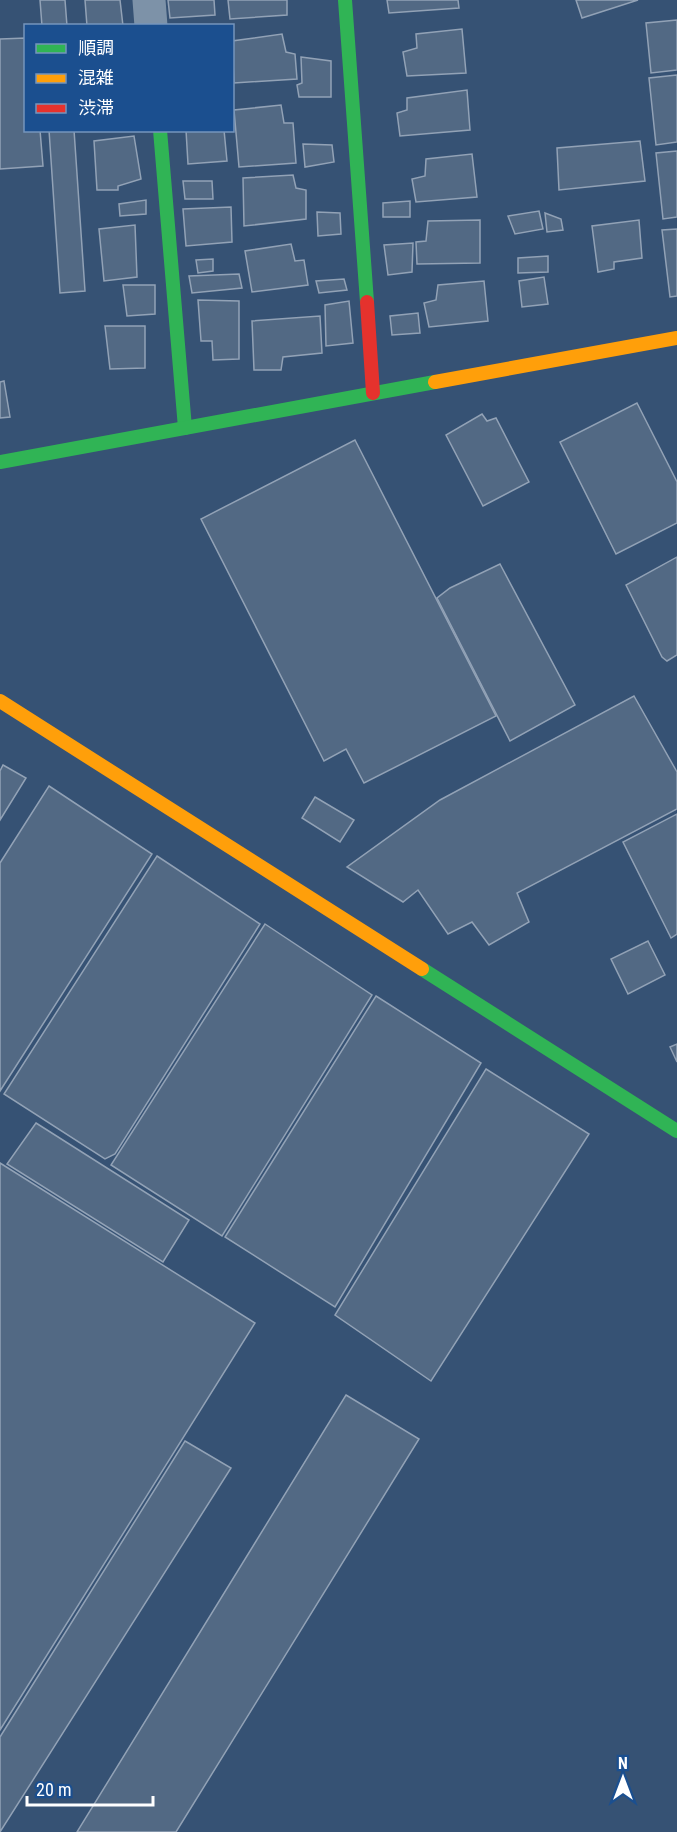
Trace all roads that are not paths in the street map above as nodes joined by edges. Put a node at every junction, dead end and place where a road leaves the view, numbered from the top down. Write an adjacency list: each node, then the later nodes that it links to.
1 (149, 0): 3 (street)
2 (345, 0): 6 (street)
3 (151, 24)
4 (160, 132): 7 (street)
5 (677, 338): 6 (street)
6 (373, 393): 7 (street)
7 (184, 428): 8 (street)
8 (0, 462)
9 (0, 700): 10 (street)
10 (677, 1131)

